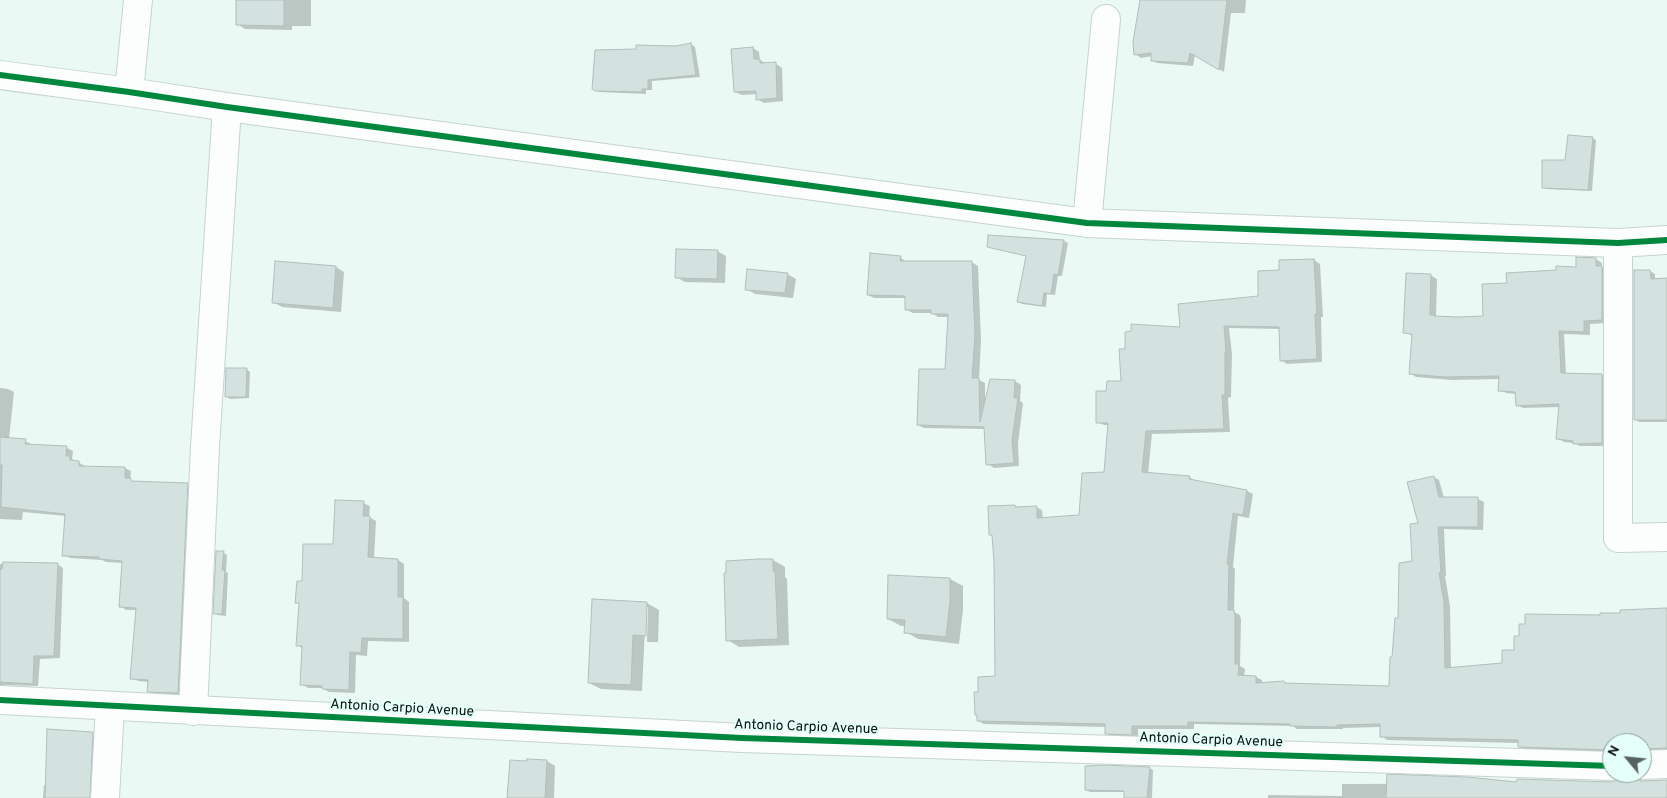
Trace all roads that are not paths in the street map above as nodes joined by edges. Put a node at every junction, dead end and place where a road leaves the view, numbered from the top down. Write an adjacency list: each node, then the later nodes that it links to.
1 (138, 0): 4 (street)
2 (1106, 19): 6 (street)
3 (0, 75): 4 (street)
4 (129, 92): 5 (street)
5 (227, 107): 6 (street); 12 (street)
6 (1087, 223): 8 (street)
7 (1667, 240): 8 (street)
8 (1618, 243): 9 (street)
9 (1667, 537)
10 (0, 700): 11 (street, Antonio Carpio Avenue)
11 (110, 706): 12 (street, Antonio Carpio Avenue); 16 (street)
12 (193, 711): 15 (street, Antonio Carpio Avenue)
13 (1667, 764): 14 (street)
14 (1652, 765)
15 (1602, 766)
16 (105, 798)

